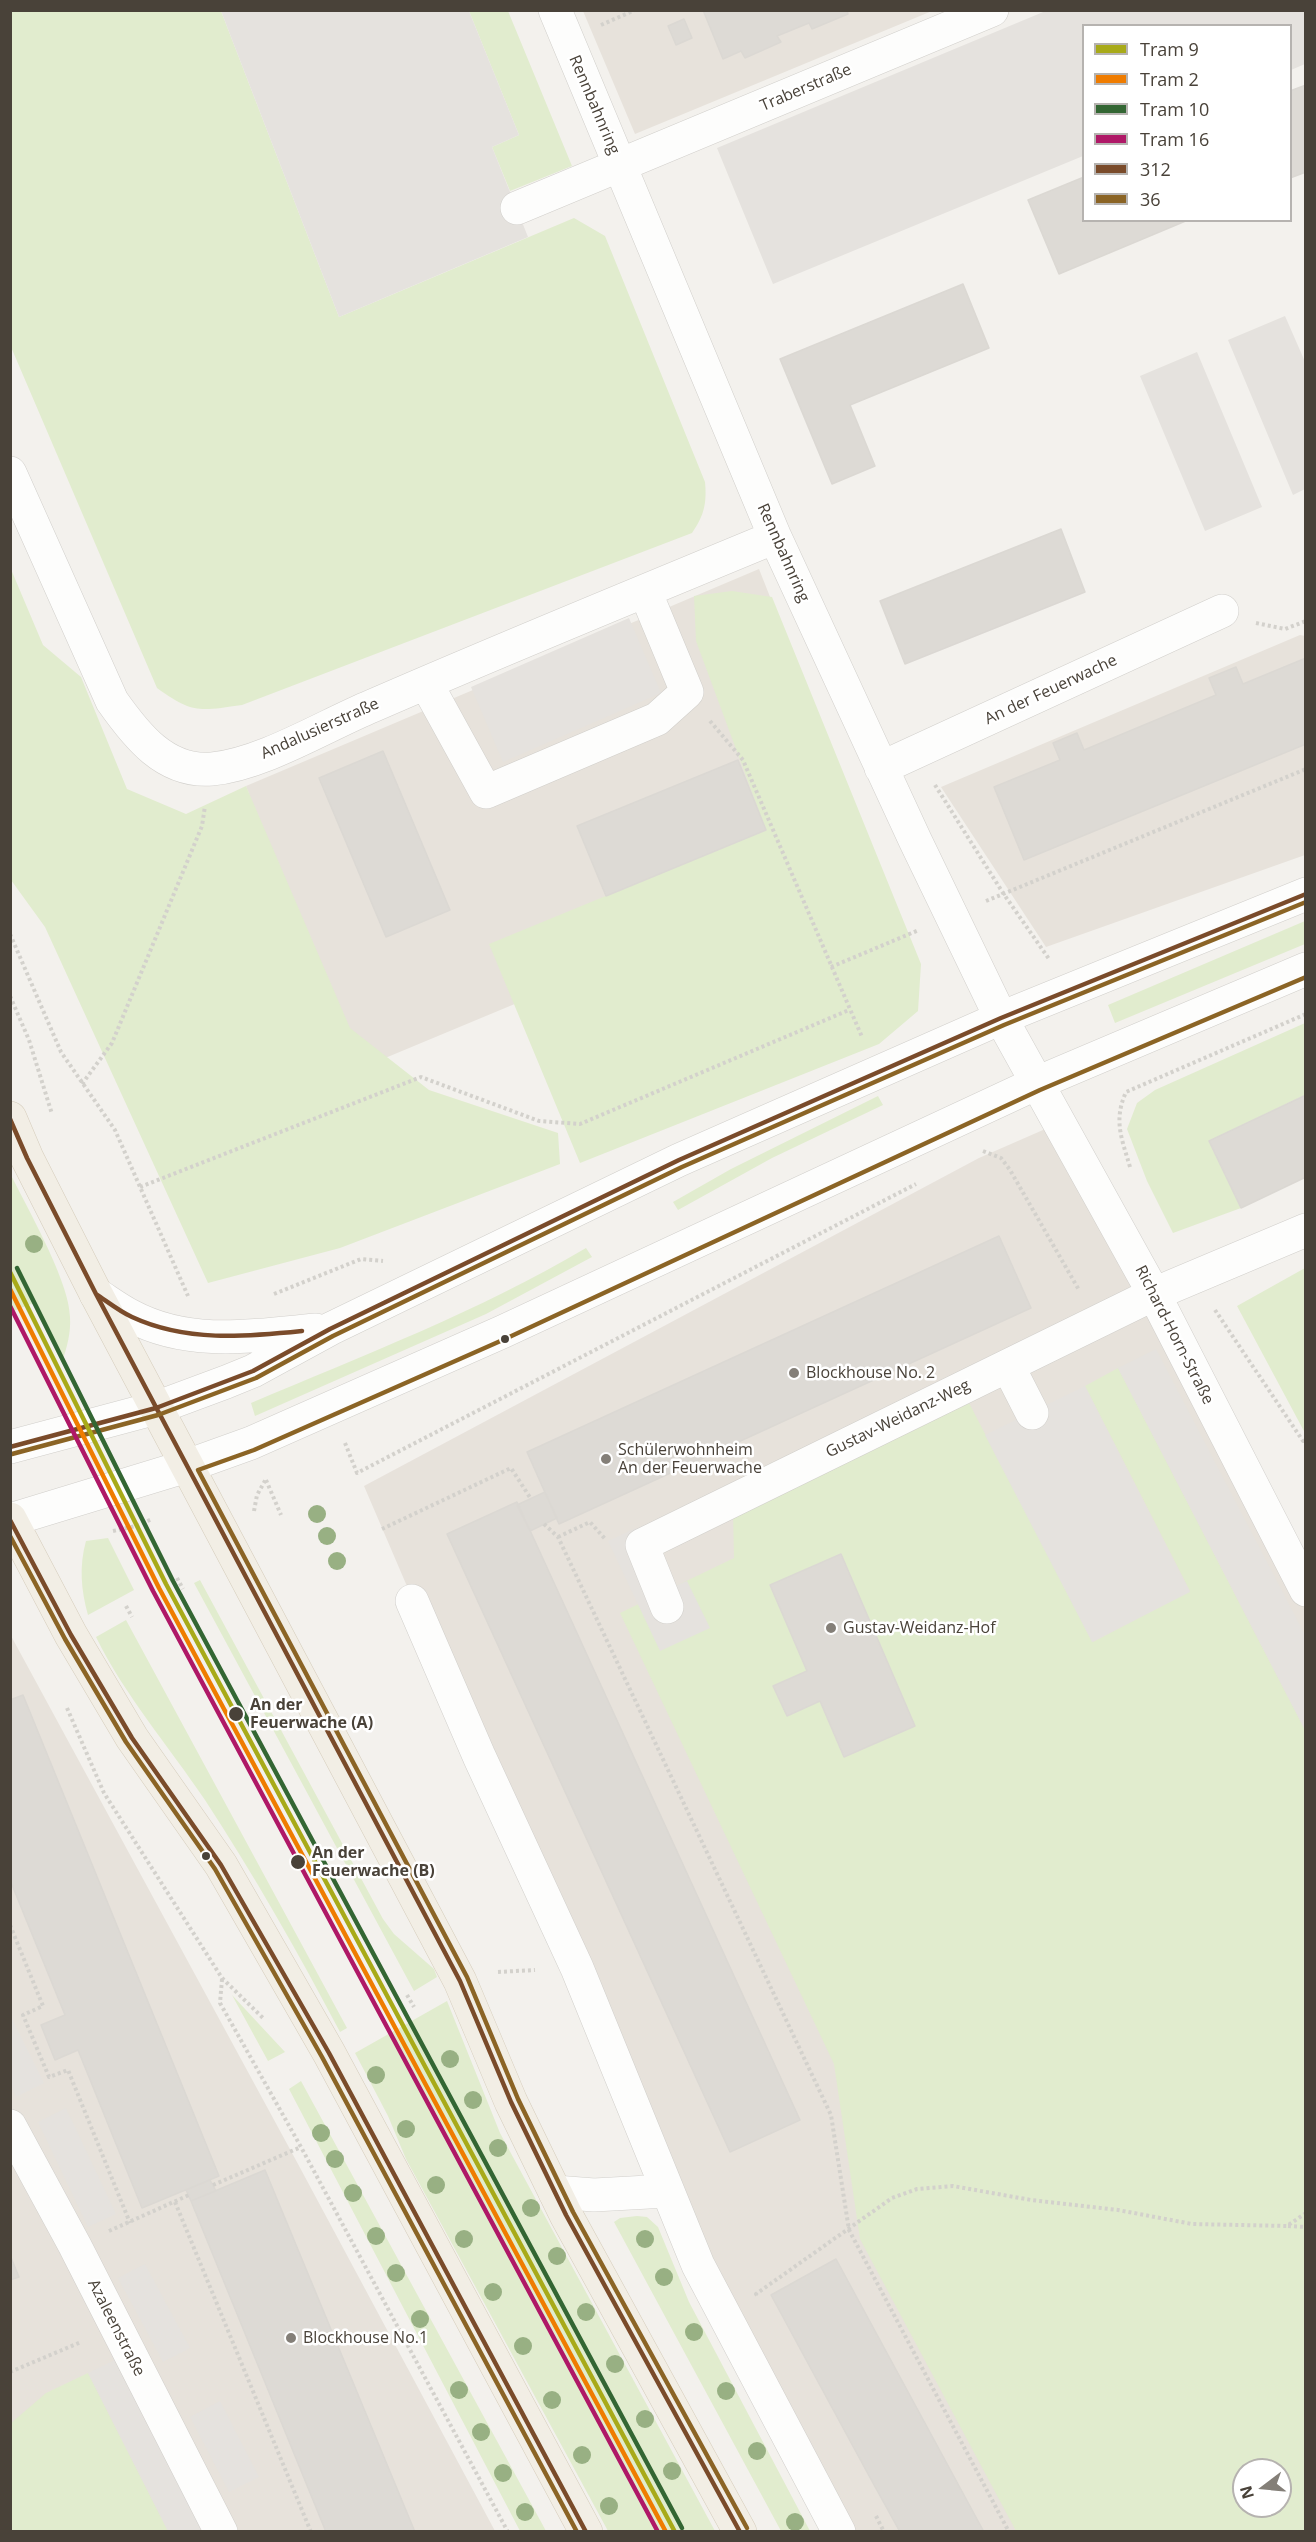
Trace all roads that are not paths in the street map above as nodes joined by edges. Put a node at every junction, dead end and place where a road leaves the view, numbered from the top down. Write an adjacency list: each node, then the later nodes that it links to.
1 (555, 10): 3 (street, Rennbahnring)
2 (992, 10): 3 (street, Traberstraße)
3 (620, 166): 4 (street, Traberstraße); 6 (street, Rennbahnring)
4 (517, 208)
5 (10, 473): 9 (street, Andalusierstraße)
6 (775, 537): 7 (street, Andalusierstraße); 10 (street, Rennbahnring)
7 (645, 591): 9 (street, Andalusierstraße); 9 (street)
8 (1222, 611): 10 (street, An der Feuerwache)
9 (426, 683)
10 (881, 768): 13 (street, Rennbahnring)
11 (1305, 894): 13 (street)
12 (1305, 969): 14 (street)
13 (1001, 1018): 14 (street, Rennbahnring); 19 (street)
14 (1037, 1083): 18 (street, Richard-Horn-Straße); 24 (street)
15 (10, 1118): 17 (main road)
16 (1305, 1230): 18 (street, Gustav-Weidanz-Weg)
17 (96, 1294): 19 (street); 21 (main road)
18 (1154, 1294): 20 (street, Gustav-Weidanz-Weg); 26 (street, Richard-Horn-Straße)
19 (330, 1329): 21 (street)
20 (1008, 1366): 22 (street); 28 (street, Gustav-Weidanz-Weg)
21 (156, 1408): 23 (street); 24 (main road)
22 (1032, 1413)
23 (10, 1447)
24 (187, 1466): 25 (street); 31 (main road)
25 (11, 1520): 33 (main road)
26 (1305, 1590)
27 (412, 1601): 30 (street)
28 (667, 1607)
29 (10, 2126): 32 (street, Azaleenstraße)
30 (668, 2191): 31 (street); 35 (street)
31 (555, 2192): 34 (main road)
32 (221, 2532)
33 (586, 2532)
34 (740, 2532)
35 (839, 2532)

